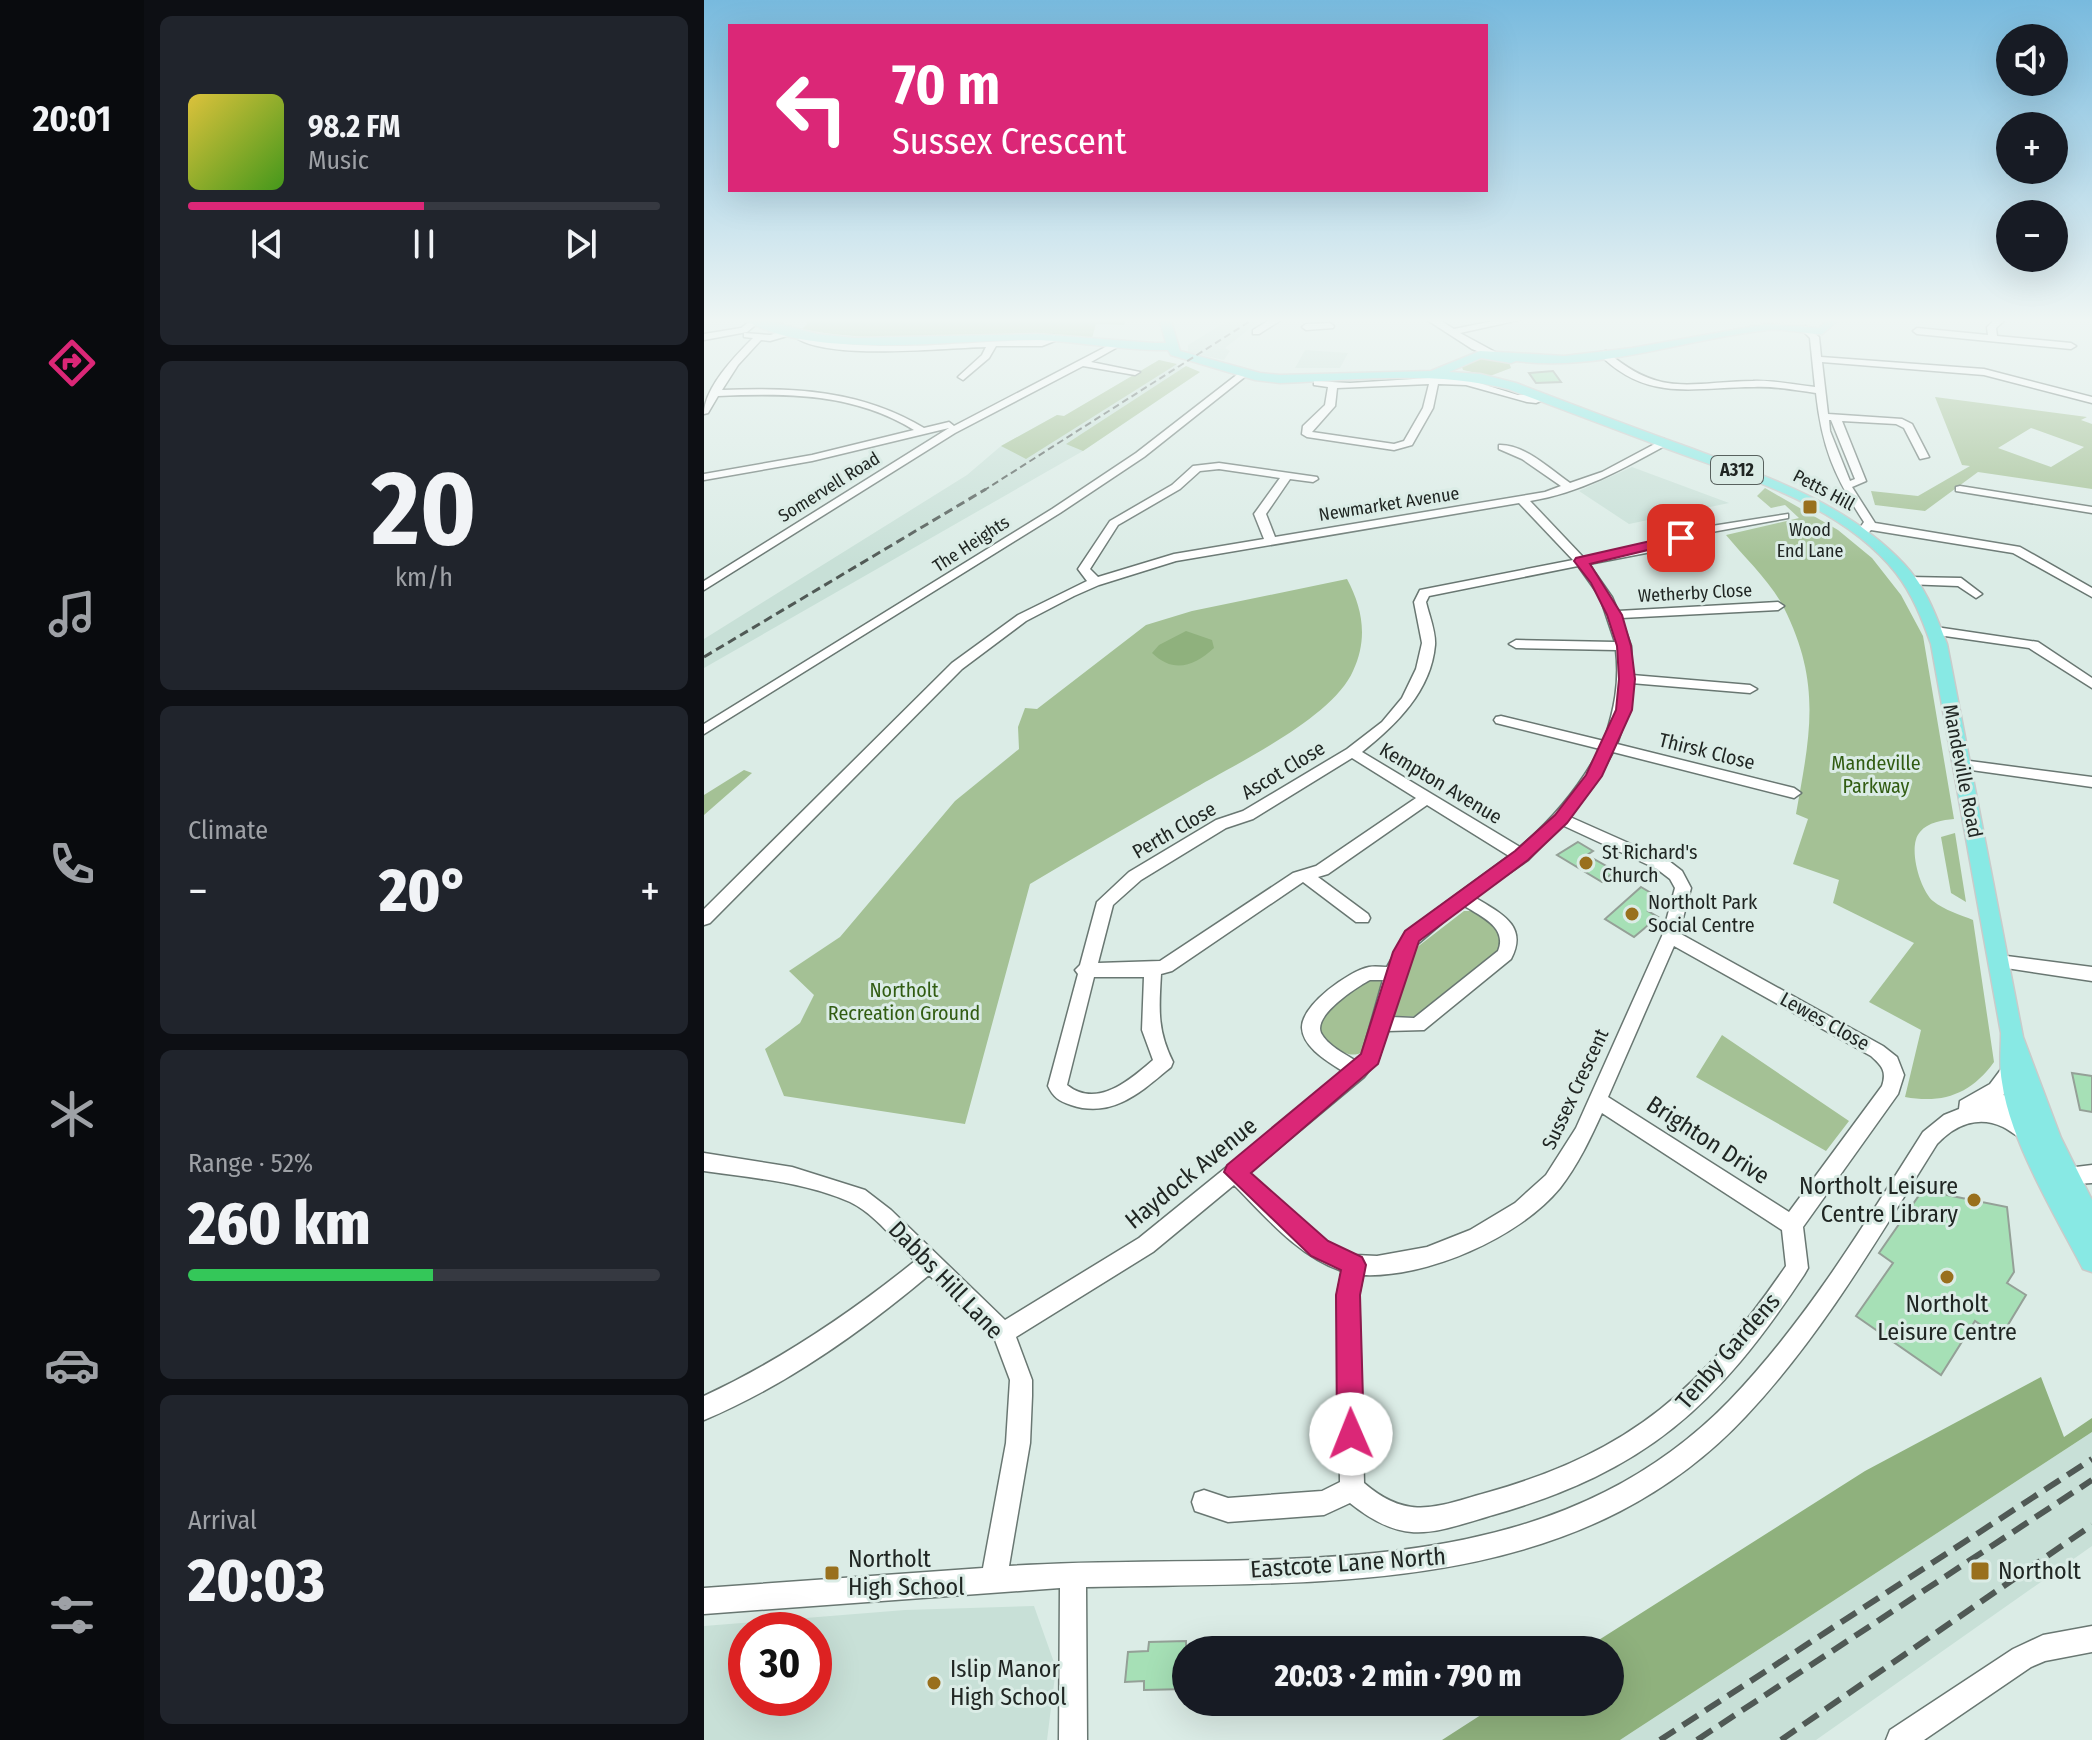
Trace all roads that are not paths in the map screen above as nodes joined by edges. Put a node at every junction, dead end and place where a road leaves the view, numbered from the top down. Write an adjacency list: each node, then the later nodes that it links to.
1 (846, 399): 10 (street)
2 (1011, 399): 9 (street, Somervell Road)
3 (1214, 399): 41 (street, The Heights)
4 (1331, 399): 5 (street)
5 (1430, 399)
6 (1546, 399): 11 (main road, Petts Hill / A312)
7 (1822, 399): 8 (street)
8 (1829, 417): 14 (street); 23 (street)
9 (965, 423): 10 (street); 12 (street, Somervell Road)
10 (919, 434): 12 (street); 16 (street)
11 (1664, 442): 18 (street, Newmarket Avenue); 23 (main road, Petts Hill / A312)
12 (929, 444): 29 (street, Somervell Road)
13 (1503, 447): 18 (street)
14 (1924, 457)
15 (1287, 476): 17 (street); 24 (street); 27 (street)
16 (704, 477)
17 (1313, 479)
18 (1570, 488): 20 (street, Newmarket Avenue)
19 (1960, 489): 21 (street)
20 (1523, 501): 24 (street, Newmarket Avenue); 25 (street, Haydock Avenue)
21 (2092, 510)
22 (1784, 516): 25 (street)
23 (1866, 530): 26 (main road, Mandeville Road / A312); 28 (street)
24 (1271, 542): 27 (street, Newmarket Avenue)
25 (1580, 561): 33 (street, Haydock Avenue); 43 (street, Kempton Avenue)
26 (1909, 581): 31 (street); 34 (main road, Mandeville Road / A312)
27 (1095, 582): 54 (street)
28 (2086, 584): 30 (street)
29 (704, 586)
30 (2092, 593)
31 (1976, 594)
32 (1778, 606): 33 (street, Wetherby Close)
33 (1615, 615): 36 (street, Haydock Avenue)
34 (1936, 631): 38 (street); 44 (main road, Mandeville Road / A312)
35 (1516, 644): 36 (street)
36 (1624, 646): 37 (street, Haydock Avenue)
37 (1627, 679): 39 (street); 42 (street, Haydock Avenue)
38 (2092, 684)
39 (1750, 689)
40 (1501, 720): 42 (street, Thirsk Close)
41 (704, 730)
42 (1609, 747): 46 (street, Thirsk Close); 49 (street, Haydock Avenue)
43 (1352, 752): 47 (street, Kempton Avenue); 48 (street, Ascot Close)
44 (1962, 765): 45 (street); 56 (main road, Mandeville Road / A312)
45 (2092, 782)
46 (1794, 793)
47 (1426, 798): 50 (street, Kempton Avenue); 51 (street)
48 (1234, 819): 57 (street, Perth Close)
49 (1561, 819): 50 (street, Haydock Avenue); 55 (street, Sussex Crescent)
50 (1522, 856): 52 (street, Haydock Avenue)
51 (1308, 876): 53 (street); 58 (street)
52 (1465, 899): 60 (street, Haydock Avenue); 61 (street)
53 (1362, 918)
54 (704, 919)
55 (1670, 936): 65 (street, Sussex Crescent); 72 (street, Lewes Close)
56 (1999, 961): 59 (street); 62 (main road, Mandeville Road / A312)
57 (1084, 970): 58 (street); 58 (street, Perth Close)
58 (1153, 970)
59 (2092, 974)
60 (1395, 975): 61 (street, Haydock Avenue); 64 (street)
61 (1381, 1024): 64 (street, Haydock Avenue)
62 (2012, 1033): 63 (main road, Mandeville Road / A312); 67 (main road, Mandeville Road / A312)
63 (2012, 1069): 66 (street, Eastcote Lane North); 67 (main road, Mandeville Road / A312)
64 (1357, 1072): 69 (street, Haydock Avenue)
65 (1596, 1099): 72 (street, Brighton Drive); 76 (street, Sussex Crescent)
66 (1959, 1114): 67 (street); 67 (street); 81 (street, Eastcote Lane North)
67 (2031, 1115): 71 (main road, Mandeville Road / A312)
68 (704, 1162): 75 (street, Dabbs Hill Lane)
69 (1235, 1172): 76 (street); 77 (street, Haydock Avenue)
70 (2092, 1174): 71 (street)
71 (2057, 1176): 73 (main road, Mandeville Road / A312); 74 (main road, Mandeville Road / A312)
72 (1792, 1225): 79 (street, Tenby Gardens)
73 (2092, 1227)
74 (2092, 1260)
75 (928, 1263): 77 (street, Dabbs Hill Lane); 78 (street)
76 (1354, 1265): 79 (street)
77 (1003, 1333): 82 (street, Dabbs Hill Lane)
78 (704, 1408)
79 (1352, 1489): 80 (street)
80 (1204, 1502)
81 (1073, 1575): 82 (street, Eastcote Lane North); 85 (street)
82 (994, 1579): 83 (street, Eastcote Lane North)
83 (704, 1601)
84 (2092, 1639): 86 (street)
85 (1073, 1740)
86 (1900, 1740)

